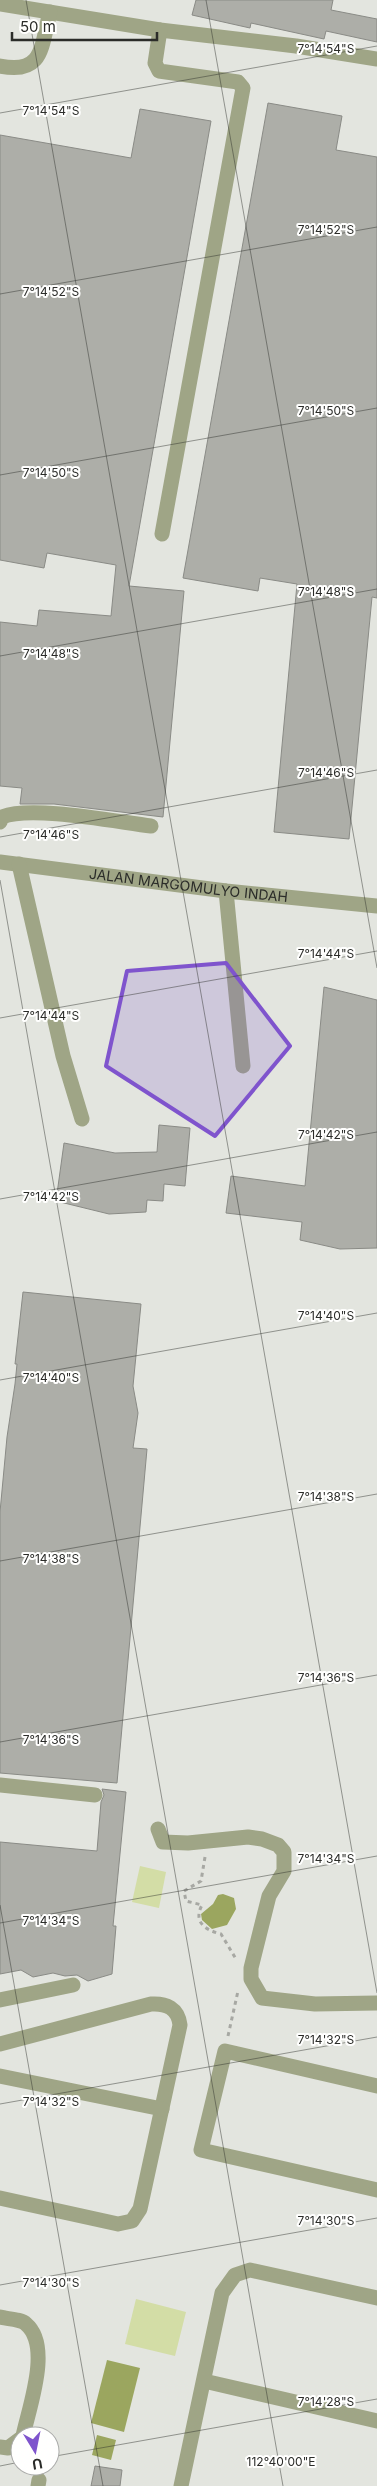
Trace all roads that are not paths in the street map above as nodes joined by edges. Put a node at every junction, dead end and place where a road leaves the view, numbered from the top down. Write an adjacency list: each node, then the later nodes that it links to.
1 (0, 4): 2 (street)
2 (50, 12): 3 (street); 5 (street)
3 (160, 30): 4 (street); 6 (street)
4 (377, 59)
5 (0, 66)
6 (162, 534)
7 (0, 822): 8 (street)
8 (151, 826)
9 (0, 862): 10 (street, JALAN MARGOMULYO INDAH)
10 (19, 864): 11 (street, JALAN MARGOMULYO INDAH); 14 (street)
11 (226, 891): 12 (street, JALAN MARGOMULYO INDAH); 13 (street)
12 (377, 906)
13 (243, 1066)
14 (82, 1119)
15 (0, 1785): 16 (street)
16 (95, 1795)
17 (158, 1829): 20 (street)
18 (73, 1986): 19 (street)
19 (0, 2000)
20 (377, 2003)
21 (0, 2044): 24 (street)
22 (0, 2076): 24 (street)
23 (377, 2086): 25 (street)
24 (162, 2109): 26 (street)
25 (377, 2190)
26 (0, 2198)
27 (377, 2298): 29 (street)
28 (0, 2317): 31 (street)
29 (204, 2382): 30 (street); 32 (street)
30 (377, 2421)
31 (25, 2426)
32 (181, 2486)

